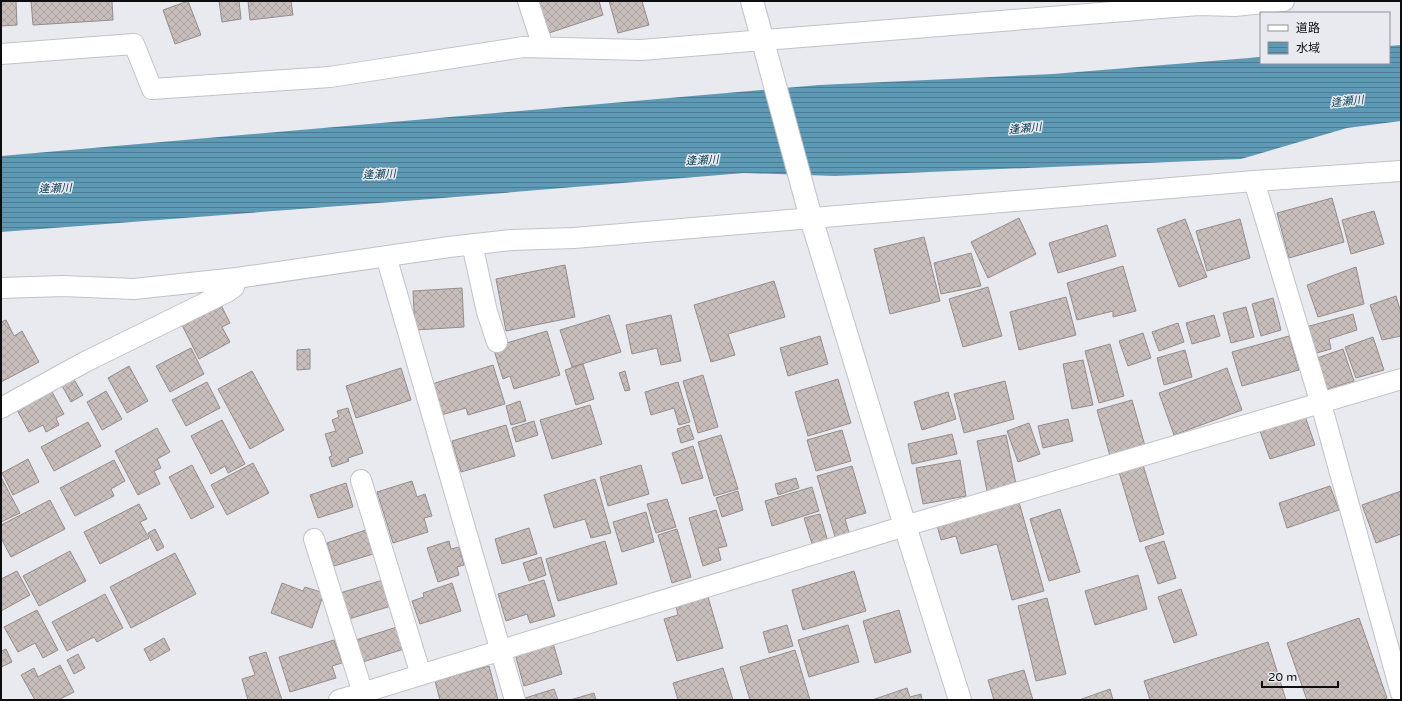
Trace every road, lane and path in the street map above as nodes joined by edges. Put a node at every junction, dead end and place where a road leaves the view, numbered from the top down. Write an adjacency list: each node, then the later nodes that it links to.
1 (528, 1): 6 (street)
2 (752, 1): 5 (street)
3 (1284, 1): 4 (street)
4 (1198, 3): 5 (street)
5 (762, 41): 6 (street); 10 (street)
6 (543, 47): 7 (street)
7 (1, 54)
8 (1401, 171): 9 (street)
9 (1254, 181): 10 (street); 17 (street)
10 (811, 218): 11 (street); 20 (street)
11 (472, 244): 12 (street); 15 (street)
12 (386, 256): 13 (street); 22 (street)
13 (237, 278): 14 (street); 18 (street)
14 (1, 288)
15 (498, 342)
16 (1401, 379): 17 (street)
17 (1321, 404): 20 (street); 26 (street)
18 (1, 408)
19 (361, 480): 23 (street)
20 (905, 526): 22 (street); 29 (street)
21 (314, 539): 24 (street)
22 (500, 651): 23 (street); 28 (street)
23 (421, 675): 25 (street)
24 (363, 693): 25 (street); 27 (street)
25 (389, 693)
26 (1401, 693)
27 (339, 700)
28 (515, 700)
29 (960, 700)

